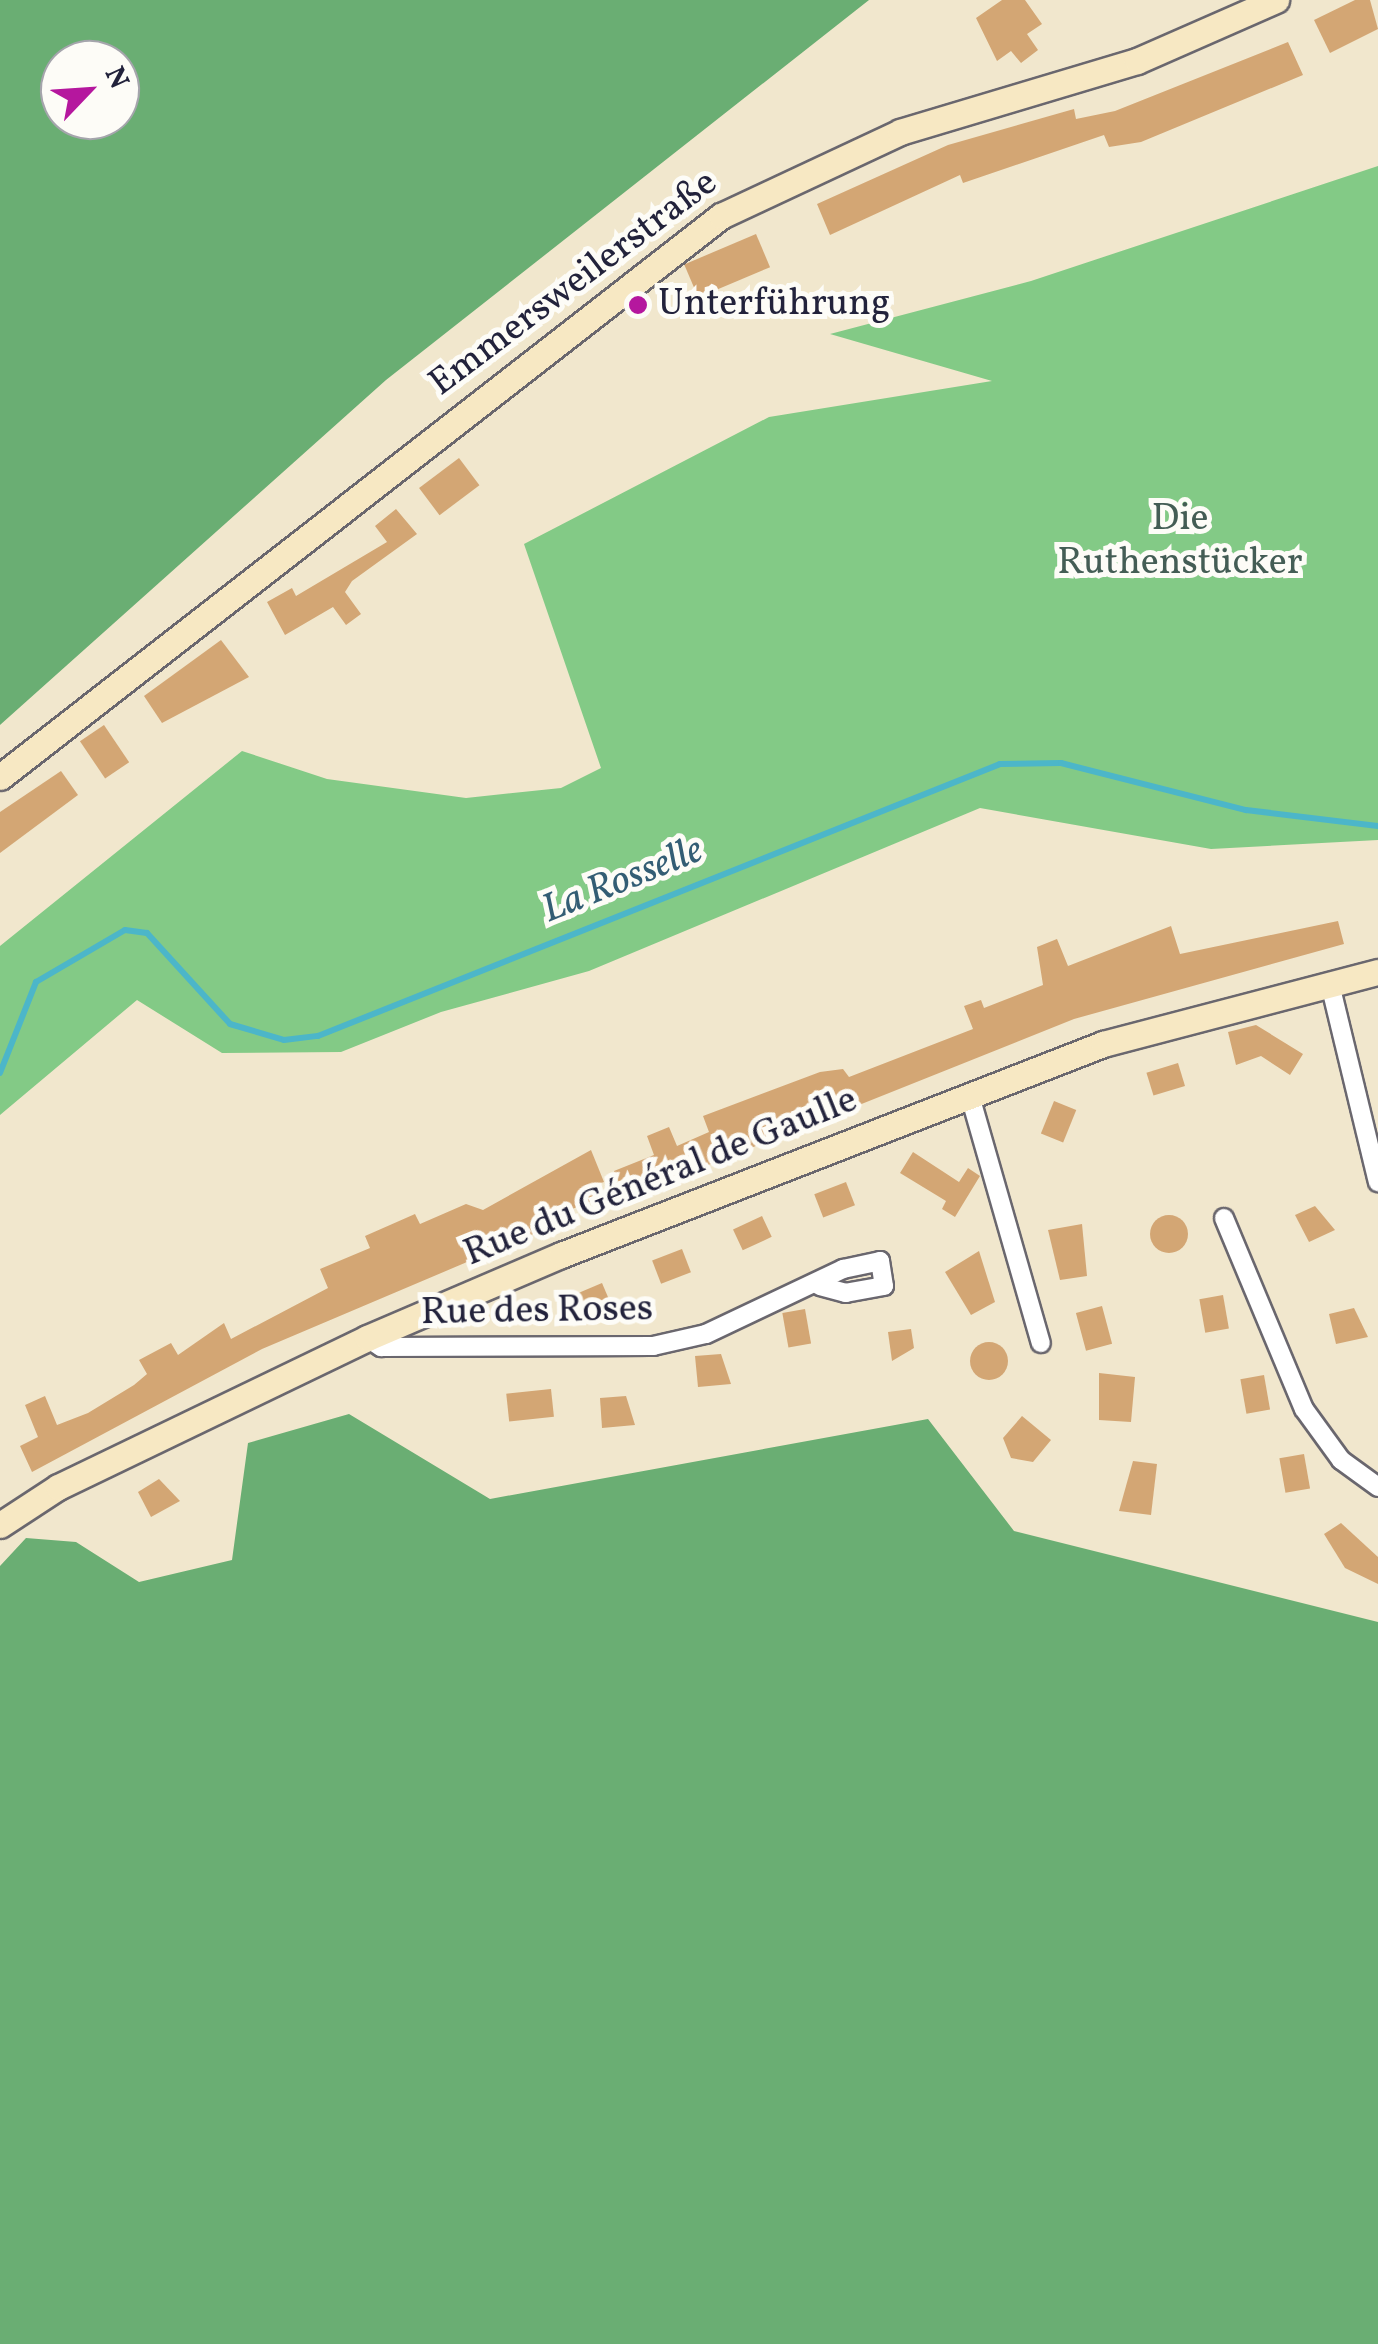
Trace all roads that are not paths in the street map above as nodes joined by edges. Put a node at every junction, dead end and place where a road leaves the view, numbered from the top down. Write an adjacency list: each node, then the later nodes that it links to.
1 (1276, 0): 2 (main road, Emmersweilerstraße)
2 (0, 777)
3 (1378, 972): 4 (main road, Rue du Général de Gaulle)
4 (1330, 984): 5 (main road, Rue du Général de Gaulle); 6 (street)
5 (970, 1096): 9 (main road, Rue du Général de Gaulle); 10 (street)
6 (1378, 1182)
7 (1224, 1218): 11 (street)
8 (820, 1286): 9 (street, Rue des Roses)
9 (367, 1338): 12 (main road, Rue du Général de Gaulle)
10 (1040, 1343)
11 (1378, 1487)
12 (0, 1525)

